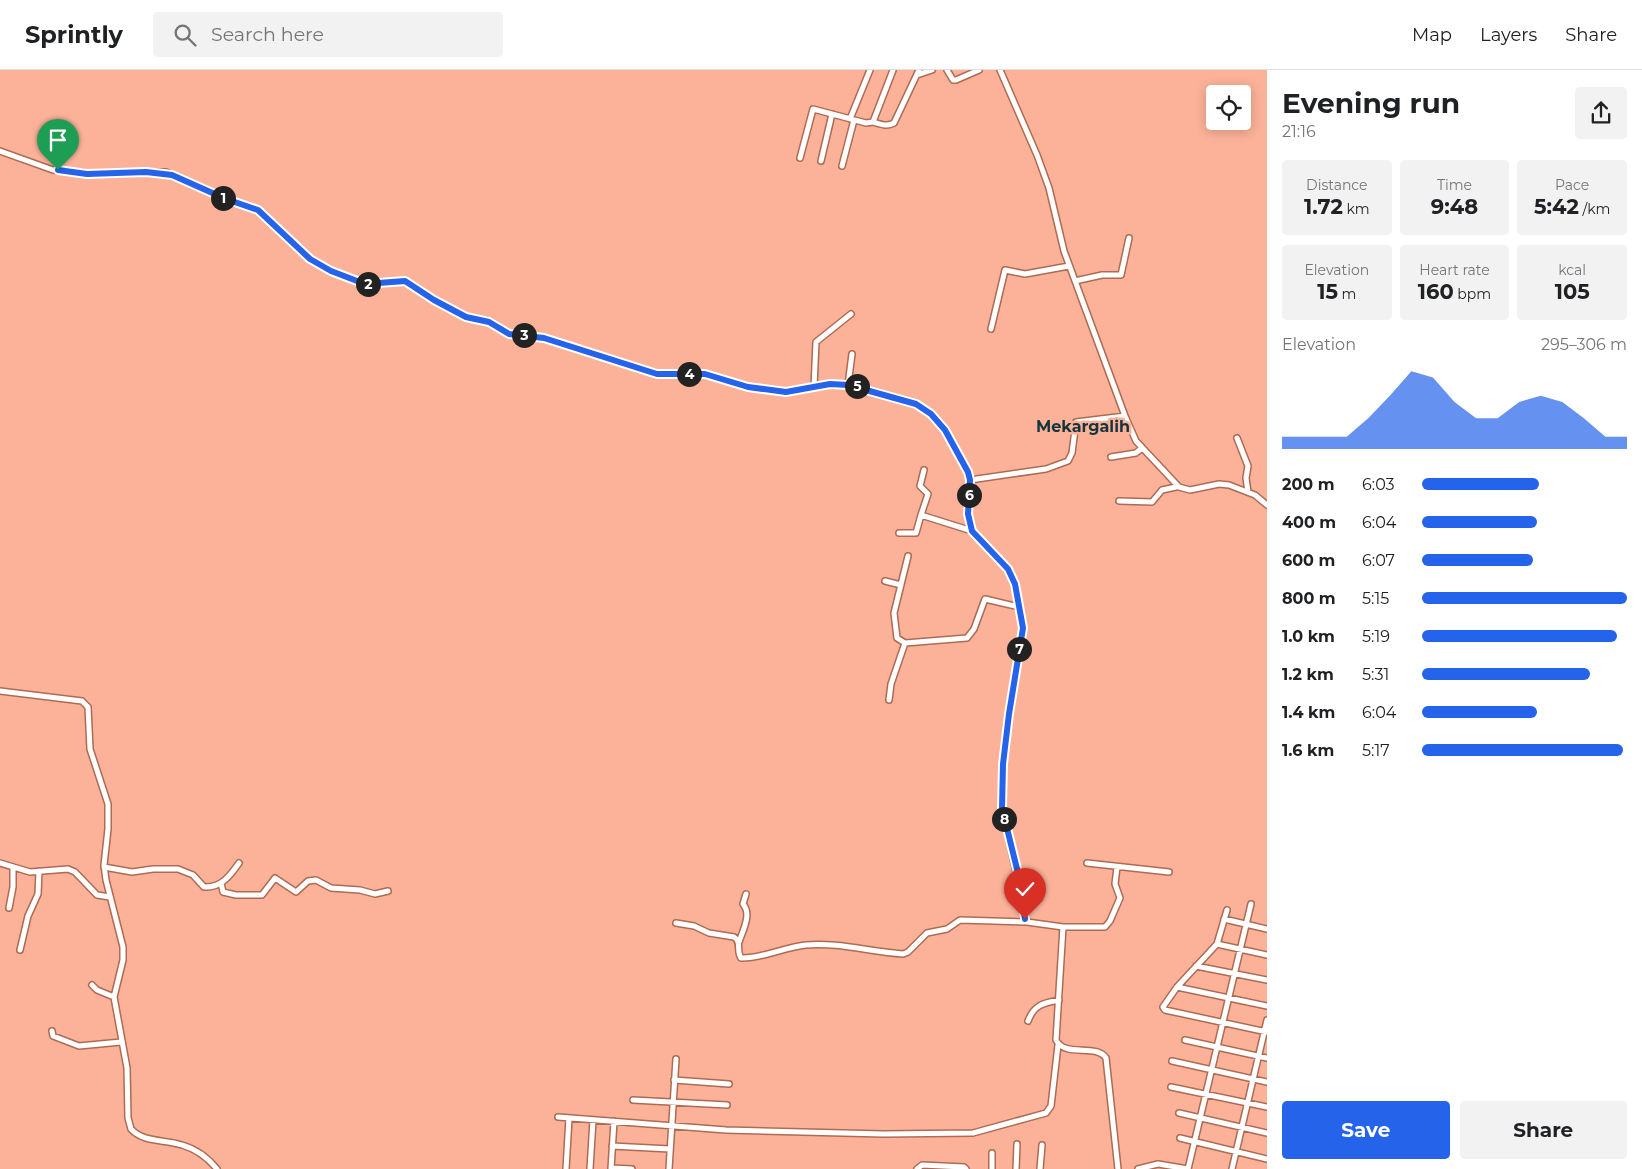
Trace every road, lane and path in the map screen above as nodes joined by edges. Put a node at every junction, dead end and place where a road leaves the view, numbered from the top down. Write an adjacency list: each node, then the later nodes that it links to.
1 (870, 70): 10 (street)
2 (893, 70): 11 (street)
3 (932, 70): 8 (street)
4 (947, 70): 7 (street)
5 (979, 70): 7 (street)
6 (1000, 70): 17 (street)
7 (972, 71)
8 (918, 72): 11 (street)
9 (832, 114): 10 (street); 13 (street); 14 (street)
10 (852, 120): 11 (street); 15 (street)
11 (873, 122)
12 (0, 151): 23 (street)
13 (800, 158)
14 (821, 161)
15 (842, 166)
16 (1129, 238): 18 (street)
17 (1070, 266): 18 (street); 20 (street)
18 (1075, 281): 24 (street)
19 (851, 314): 23 (street)
20 (991, 329)
21 (852, 354): 22 (street)
22 (848, 385): 23 (street); 29 (street)
23 (814, 387)
24 (1126, 416): 26 (street); 29 (street)
25 (1236, 438): 31 (street)
26 (1142, 448): 27 (street); 31 (street)
27 (1111, 457)
28 (924, 470): 34 (street)
29 (970, 480): 35 (street)
30 (1176, 487): 32 (street)
31 (1248, 492): 33 (street)
32 (1119, 501)
33 (1267, 505)
34 (921, 515): 35 (street); 36 (street)
35 (972, 531): 40 (street)
36 (899, 533)
37 (908, 556): 39 (street)
38 (885, 581): 39 (street)
39 (901, 585): 41 (street)
40 (1019, 607): 41 (street); 60 (street)
41 (905, 642): 43 (street)
42 (0, 691): 48 (street)
43 (889, 700)
44 (0, 863): 47 (street)
45 (239, 863): 52 (street)
46 (1087, 863): 49 (street)
47 (13, 867): 50 (street); 57 (street)
48 (104, 867): 52 (street); 55 (street)
49 (1117, 868): 51 (street); 63 (street)
50 (39, 871): 55 (street); 67 (street)
51 (1170, 872)
52 (221, 883): 53 (street)
53 (388, 891)
54 (746, 894): 65 (street)
55 (110, 897): 75 (street)
56 (1250, 904): 62 (street)
57 (9, 908)
58 (1227, 910): 59 (street)
59 (1224, 919): 62 (street); 66 (street)
60 (1026, 922): 63 (street); 65 (street)
61 (676, 923): 65 (street)
62 (1246, 924): 64 (street); 68 (street)
63 (1062, 928): 77 (street)
64 (1267, 929)
65 (739, 942)
66 (1218, 944): 68 (street); 70 (street)
67 (20, 950)
68 (1240, 950): 69 (street); 71 (street)
69 (1267, 955)
70 (1196, 966): 71 (street); 74 (street)
71 (1234, 974): 72 (street); 76 (street)
72 (1267, 980)
73 (92, 985): 75 (street)
74 (1177, 987): 76 (street); 81 (street)
75 (114, 997): 85 (street)
76 (1229, 997): 78 (street); 81 (street)
77 (1059, 1000): 80 (street); 86 (street)
78 (1267, 1006)
79 (1267, 1020): 83 (street)
80 (1028, 1021)
81 (1223, 1022): 83 (street); 87 (street)
82 (52, 1030): 85 (street)
83 (1266, 1032): 88 (street)
84 (1185, 1040): 87 (street)
85 (121, 1042): 124 (street)
86 (1058, 1045): 110 (street); 134 (street)
87 (1217, 1046): 88 (street); 92 (street)
88 (1259, 1056): 89 (street); 93 (street)
89 (1267, 1058)
90 (676, 1060): 94 (street)
91 (1172, 1061): 92 (street)
92 (1212, 1070): 93 (street); 98 (street)
93 (1253, 1079): 95 (street); 101 (street)
94 (674, 1080): 96 (street); 100 (street)
95 (1267, 1082)
96 (729, 1084)
97 (1171, 1087): 98 (street)
98 (1206, 1094): 101 (street); 107 (street)
99 (633, 1100): 100 (street)
100 (673, 1102): 102 (street); 110 (street)
101 (1247, 1103): 103 (street); 111 (street)
102 (727, 1106)
103 (1267, 1108)
104 (1179, 1113): 107 (street)
105 (558, 1117): 106 (street)
106 (569, 1118): 108 (street); 125 (street)
107 (1200, 1118): 111 (street); 114 (street)
108 (593, 1120): 109 (street); 126 (street)
109 (614, 1122): 110 (street); 117 (street)
110 (671, 1126): 118 (street)
111 (1242, 1127): 112 (street); 119 (street)
112 (1267, 1133)
113 (1180, 1138): 114 (street)
114 (1195, 1142): 119 (street); 136 (street)
115 (1016, 1144): 132 (street)
116 (1042, 1145): 133 (street)
117 (612, 1146): 118 (street); 122 (street)
118 (670, 1149): 128 (street)
119 (1237, 1152): 121 (street); 137 (street)
120 (992, 1153): 131 (street)
121 (1267, 1158)
122 (611, 1168): 127 (street)
123 (942, 1168): 129 (street); 130 (street)
124 (217, 1169)
125 (566, 1169)
126 (590, 1169)
127 (632, 1169)
128 (668, 1169)
129 (917, 1169)
130 (966, 1169)
131 (992, 1169)
132 (1016, 1169)
133 (1040, 1169)
134 (1118, 1169)
135 (1138, 1169): 136 (street)
136 (1188, 1169)
137 (1232, 1169)

